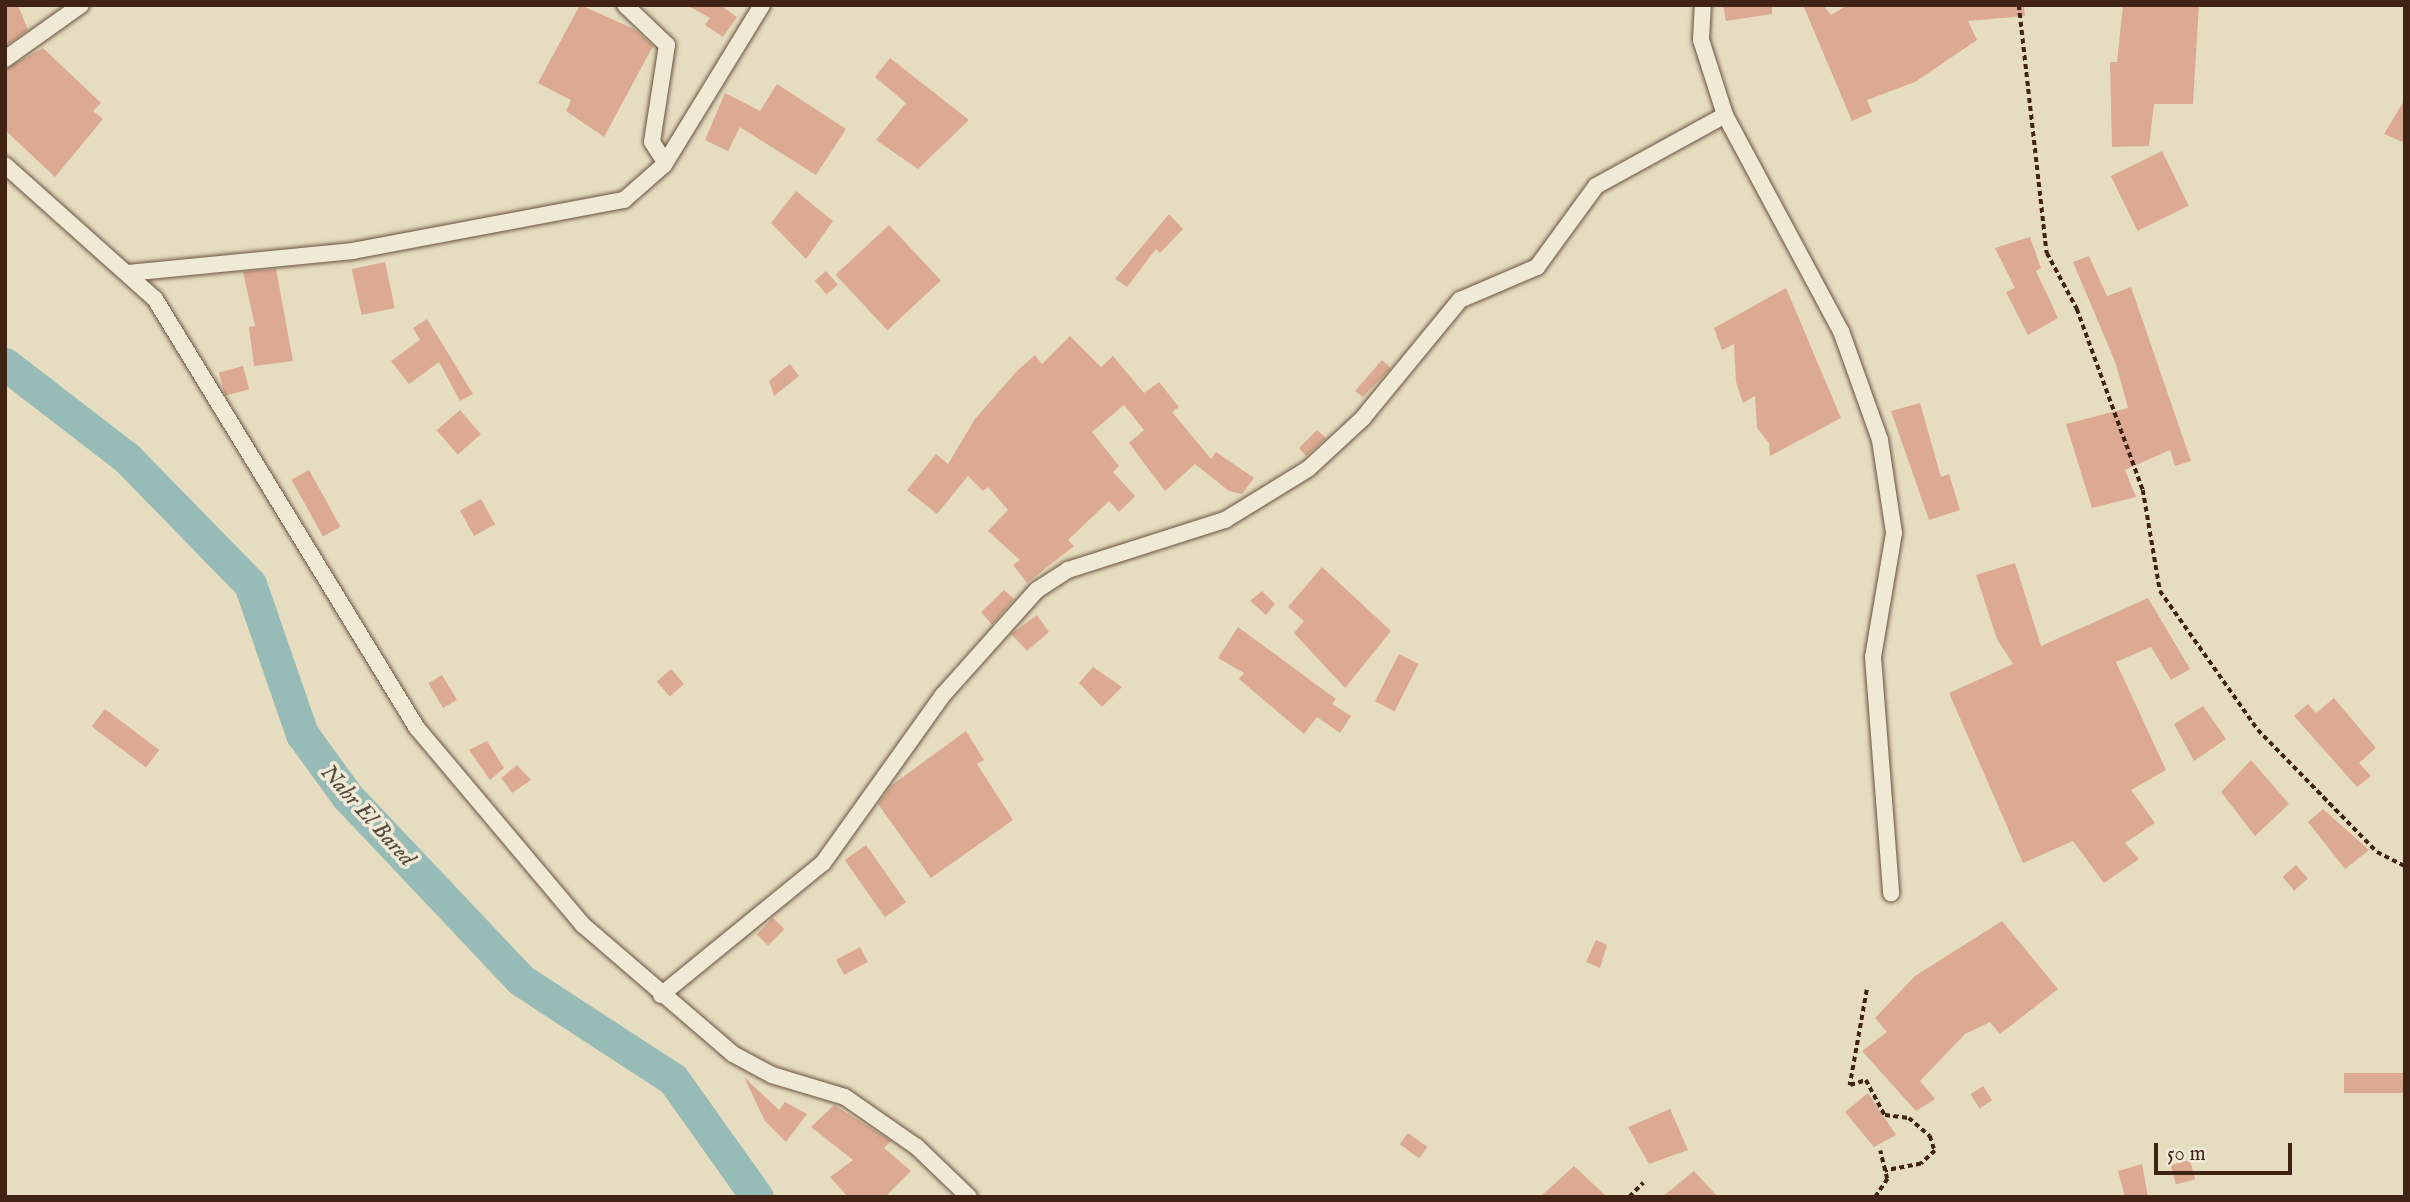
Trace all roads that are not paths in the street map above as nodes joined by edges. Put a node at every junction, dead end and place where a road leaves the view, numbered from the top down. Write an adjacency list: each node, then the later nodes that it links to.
1 (82, 5): 5 (street)
2 (625, 5): 7 (street)
3 (762, 5): 7 (street)
4 (1703, 5): 6 (street)
5 (5, 59)
6 (1725, 115): 10 (street); 11 (street)
7 (665, 163): 9 (street)
8 (5, 165): 9 (street)
9 (128, 273): 11 (street)
10 (1891, 893)
11 (661, 995): 12 (street)
12 (969, 1197)

